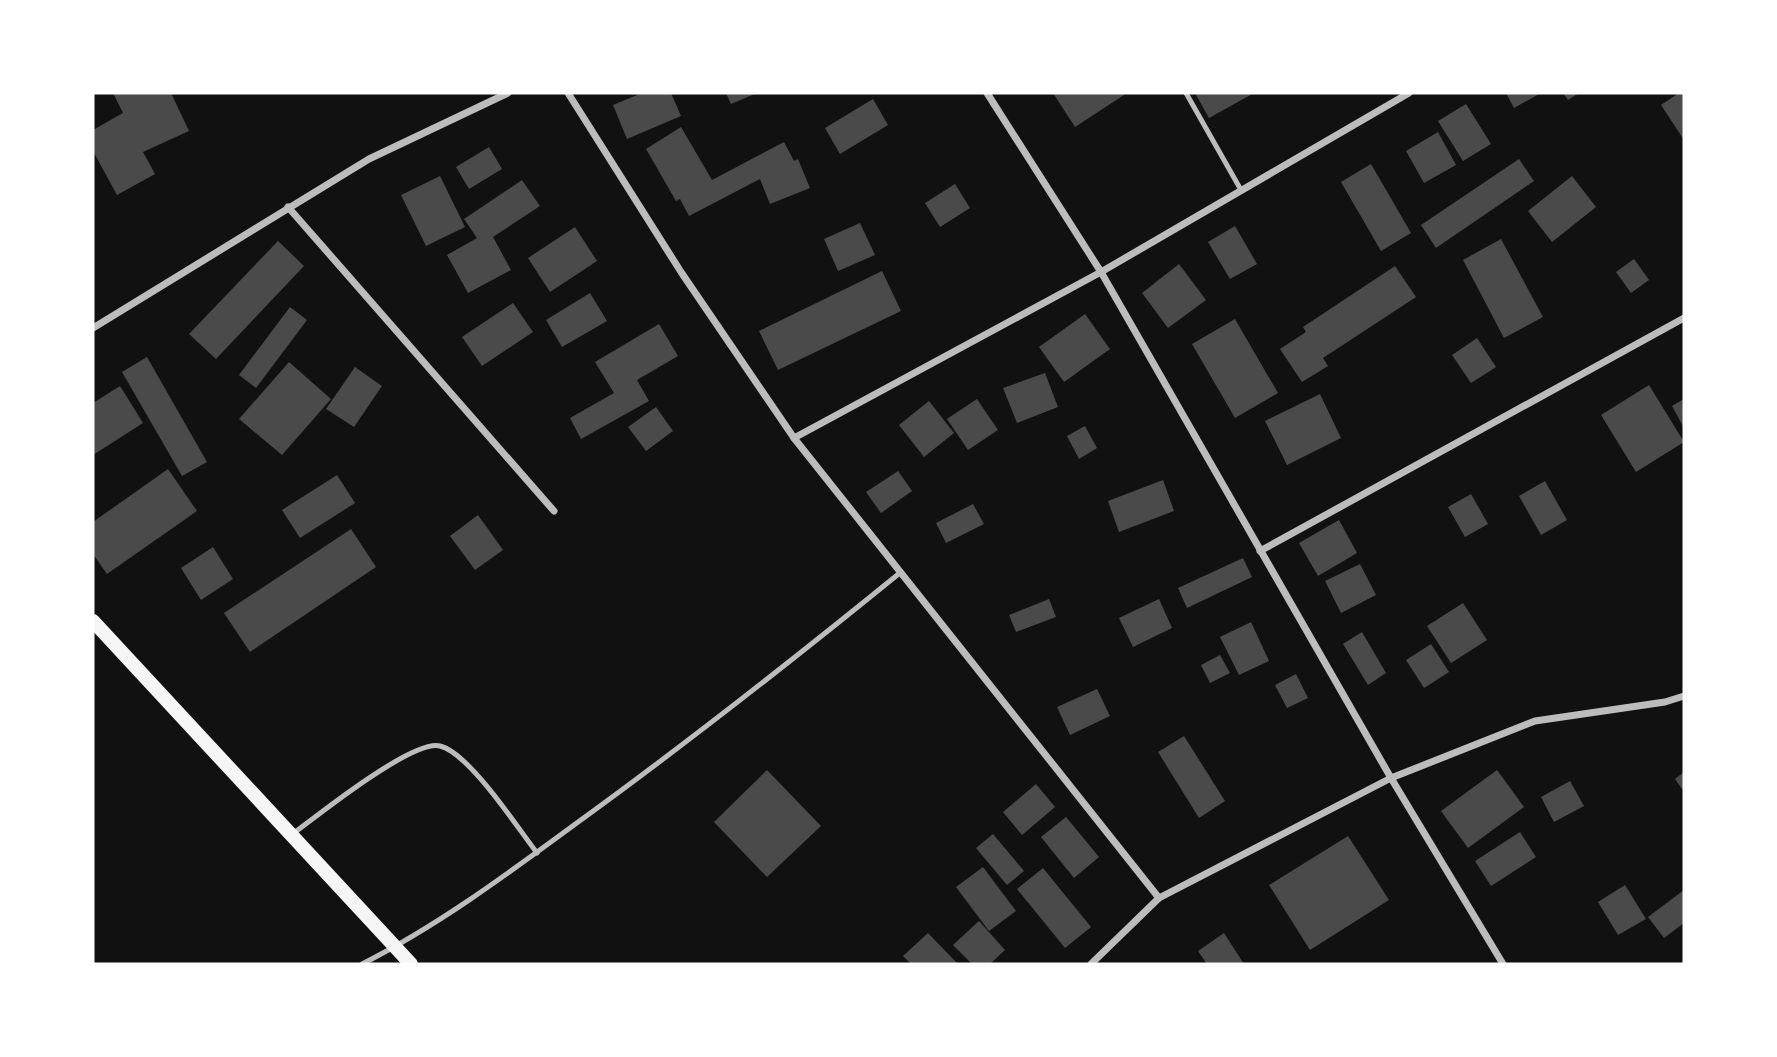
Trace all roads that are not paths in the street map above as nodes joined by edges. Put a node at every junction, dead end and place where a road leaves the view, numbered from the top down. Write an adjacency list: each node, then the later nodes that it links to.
1 (508, 93): 7 (street)
2 (568, 93): 11 (street)
3 (986, 93): 8 (street)
4 (1186, 93): 6 (lane)
5 (1409, 93): 6 (street)
6 (1241, 190): 8 (street)
7 (288, 207): 10 (street); 12 (street)
8 (1101, 272): 11 (street); 13 (street)
9 (1684, 318): 13 (street)
10 (93, 328)
11 (794, 438): 14 (street)
12 (554, 511)
13 (1261, 551): 17 (street)
14 (901, 572): 19 (lane); 20 (street)
15 (95, 628): 18 (main road)
16 (1684, 696): 17 (street)
17 (1391, 778): 20 (street); 25 (street)
18 (291, 835): 19 (lane); 21 (main road)
19 (537, 853): 21 (lane)
20 (1159, 898): 24 (street)
21 (395, 947): 22 (lane); 23 (main road)
22 (362, 964)
23 (411, 964)
24 (1091, 964)
25 (1503, 964)

